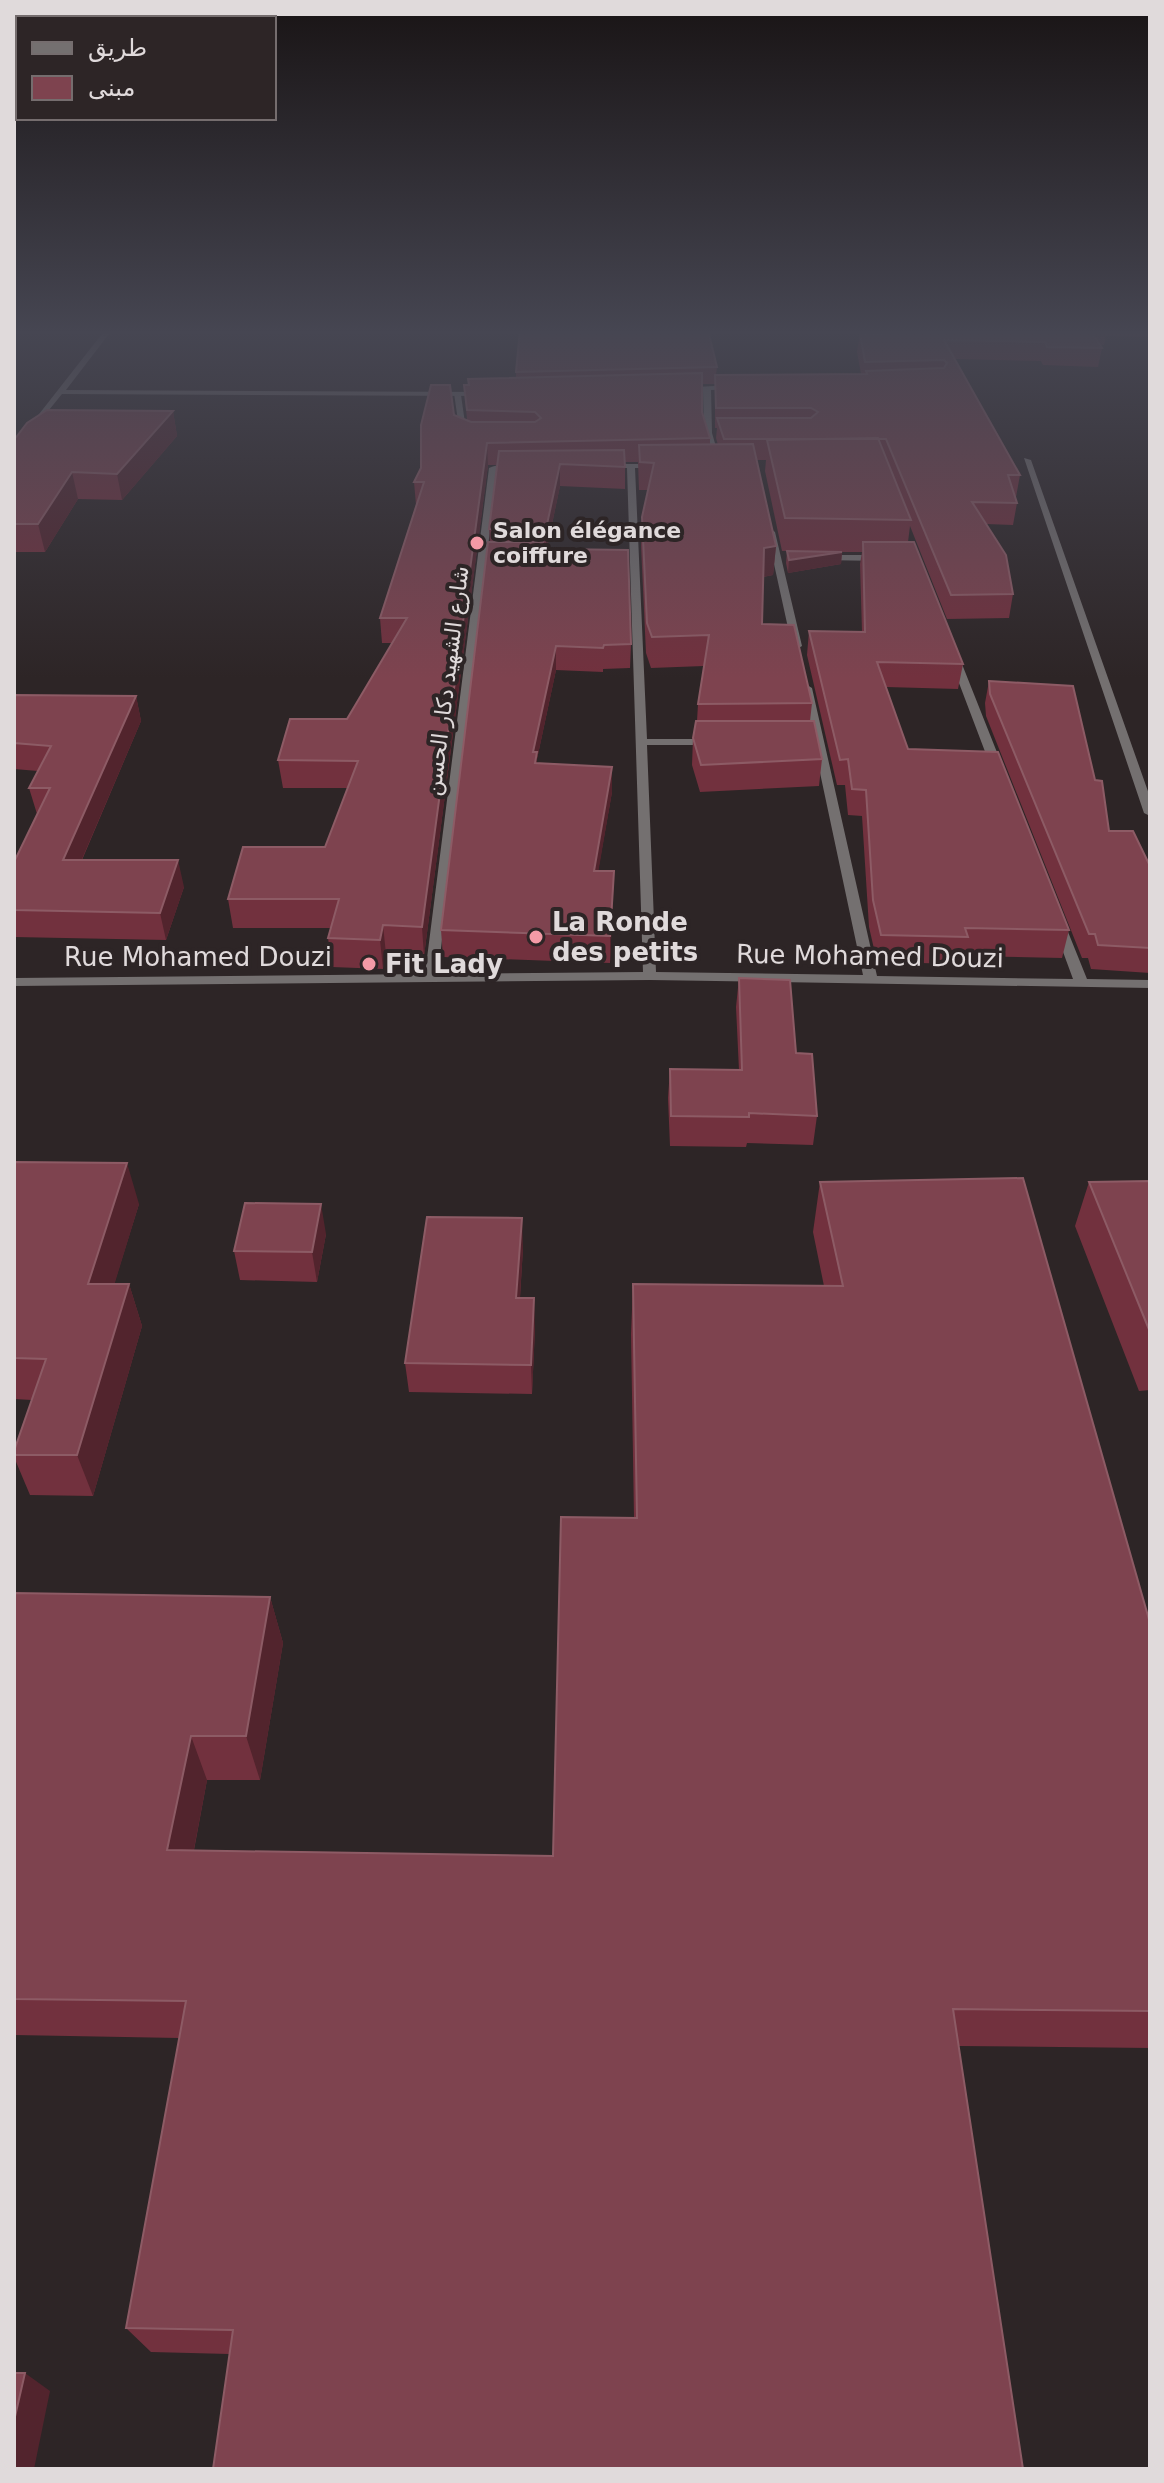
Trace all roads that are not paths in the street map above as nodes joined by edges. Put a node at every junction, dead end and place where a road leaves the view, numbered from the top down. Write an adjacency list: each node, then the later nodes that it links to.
1 (712, 446): 4 (street)
2 (1027, 460): 27 (street)
3 (703, 465): 4 (street)
4 (717, 465): 5 (street)
5 (730, 465)
6 (631, 466): 7 (street); 9 (street); 16 (street)
7 (674, 466)
8 (524, 467): 13 (street, شارع الشهيد دكار الحسن)
9 (585, 467)
10 (770, 526): 11 (street)
11 (777, 557): 12 (street); 20 (street)
12 (792, 557)
13 (482, 558): 14 (street); 30 (street, شارع الشهيد دكار الحسن)
14 (497, 558)
15 (619, 558): 16 (street)
16 (634, 558): 24 (street)
17 (808, 558): 18 (street)
18 (900, 559)
19 (950, 647): 26 (street)
20 (801, 664)
21 (805, 679): 23 (street)
22 (804, 741): 23 (street)
23 (819, 741): 31 (street)
24 (641, 742): 25 (street); 29 (street)
25 (730, 742)
26 (1001, 779)
27 (1150, 813)
28 (1053, 911): 33 (street)
29 (650, 976): 30 (street, Rue Mohamed Douzi); 31 (street, Rue Mohamed Douzi)
30 (431, 980): 32 (street, Rue Mohamed Douzi)
31 (871, 980): 33 (street, Rue Mohamed Douzi)
32 (14, 982)
33 (1082, 984): 34 (street, Rue Mohamed Douzi)
34 (1150, 984)

